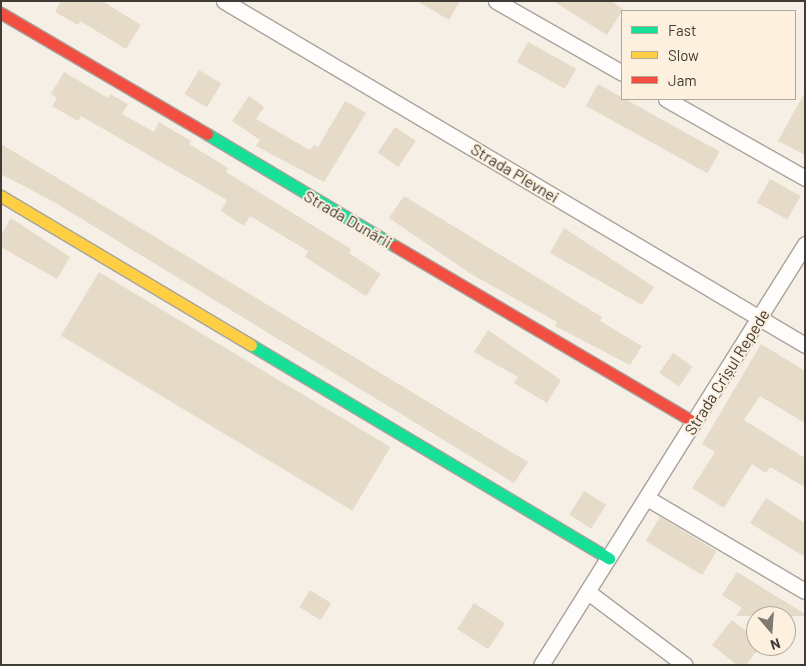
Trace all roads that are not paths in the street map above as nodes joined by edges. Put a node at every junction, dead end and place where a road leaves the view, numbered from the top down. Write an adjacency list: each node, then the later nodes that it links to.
1 (224, 1): 9 (street, Strada Plevnei)
2 (496, 1): 4 (street)
3 (1, 13): 11 (street, Strada Dunării)
4 (621, 73)
5 (668, 100): 6 (street)
6 (805, 178)
7 (1, 196): 13 (street)
8 (805, 244): 9 (street, Strada Crișul Repede)
9 (760, 318): 10 (street, Strada Plevnei); 11 (street, Strada Crișul Repede)
10 (805, 345)
11 (695, 423): 12 (street, Strada Crișul Repede)
12 (647, 498): 13 (street, Strada Crișul Repede); 14 (street)
13 (609, 558): 15 (street, Strada Crișul Repede)
14 (805, 591)
15 (588, 592): 16 (street, Strada Crișul Repede); 17 (street)
16 (541, 665)
17 (686, 665)

